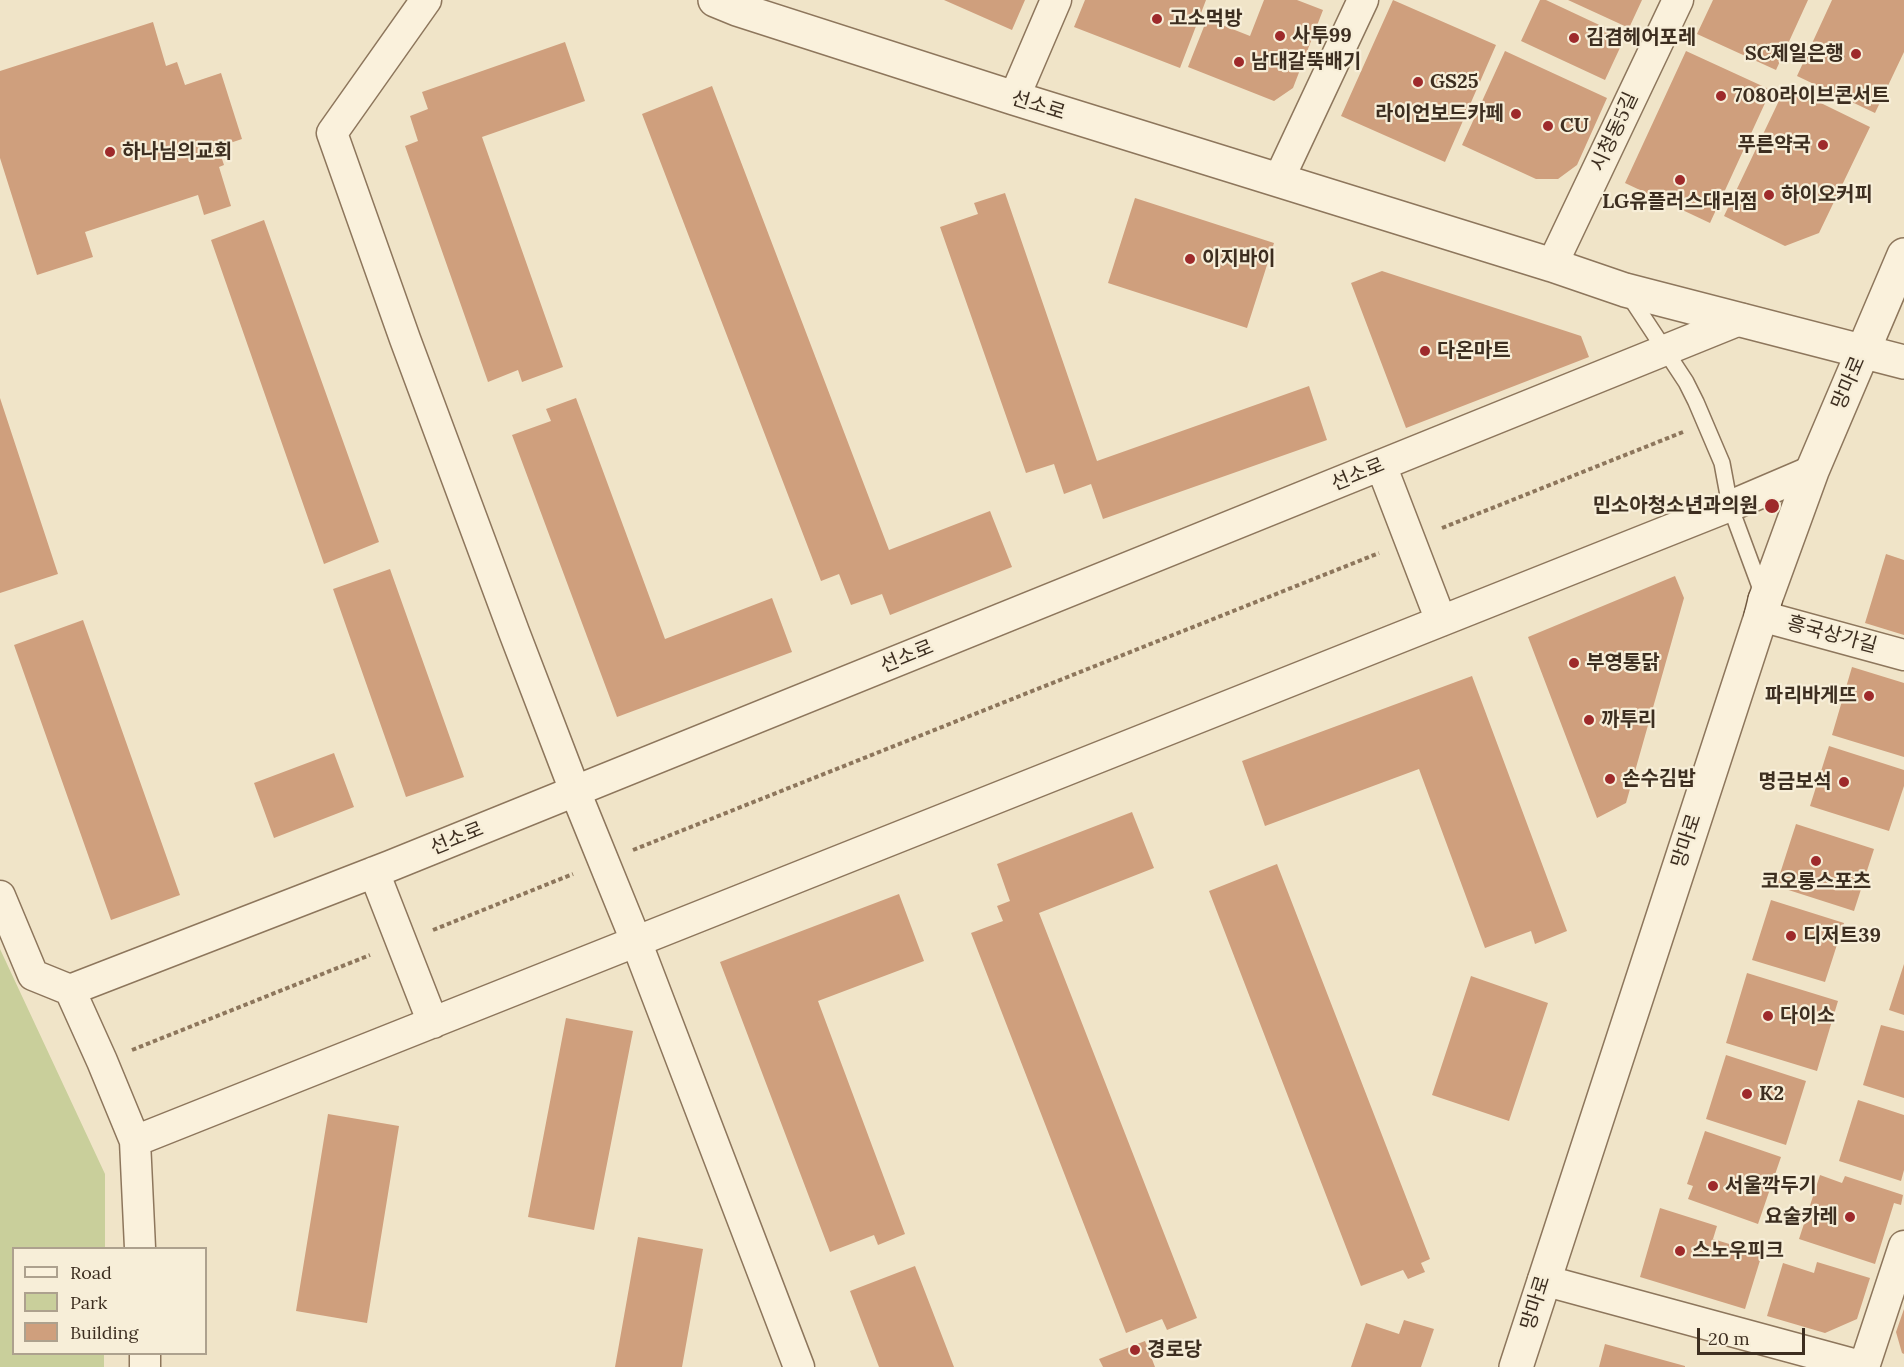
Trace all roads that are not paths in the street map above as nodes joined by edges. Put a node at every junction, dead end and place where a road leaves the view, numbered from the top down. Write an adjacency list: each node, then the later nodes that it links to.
1 (426, 0): 21 (street)
2 (1056, 0): 6 (street)
3 (1363, 0): 7 (street)
4 (1678, 0): 9 (street, 시청동5길)
5 (731, 3): 6 (street, 선소로)
6 (1014, 98): 7 (street, 선소로)
7 (1279, 179): 9 (street, 선소로)
8 (1904, 255): 13 (street, 망마로)
9 (1552, 265): 10 (street, 선소로)
10 (1625, 290): 11 (street, 선소로); 12 (lane)
11 (1742, 319): 12 (street, 선소로); 13 (street, 선소로)
12 (1664, 351): 15 (street, 선소로); 17 (lane)
13 (1862, 351): 14 (street, 선소로); 16 (street, 망마로)
14 (1904, 362)
15 (1382, 465): 19 (street); 21 (street, 선소로)
16 (1812, 471): 17 (street); 18 (street, 망마로)
17 (1730, 506): 18 (lane); 19 (street)
18 (1763, 608): 20 (street, 흥국상가길); 30 (street, 망마로)
19 (1440, 621): 24 (street)
20 (1904, 655)
21 (575, 791): 22 (street, 선소로); 24 (street)
22 (374, 872): 25 (street, 선소로); 26 (street)
23 (0, 896): 25 (street)
24 (636, 942): 26 (street); 31 (street)
25 (70, 990): 27 (street)
26 (433, 1023): 27 (street)
27 (135, 1141): 29 (street)
28 (1904, 1246): 33 (street)
29 (140, 1247)
30 (1542, 1280): 32 (street, 망마로); 33 (street)
31 (798, 1367)
32 (1516, 1367)
33 (1864, 1367)

